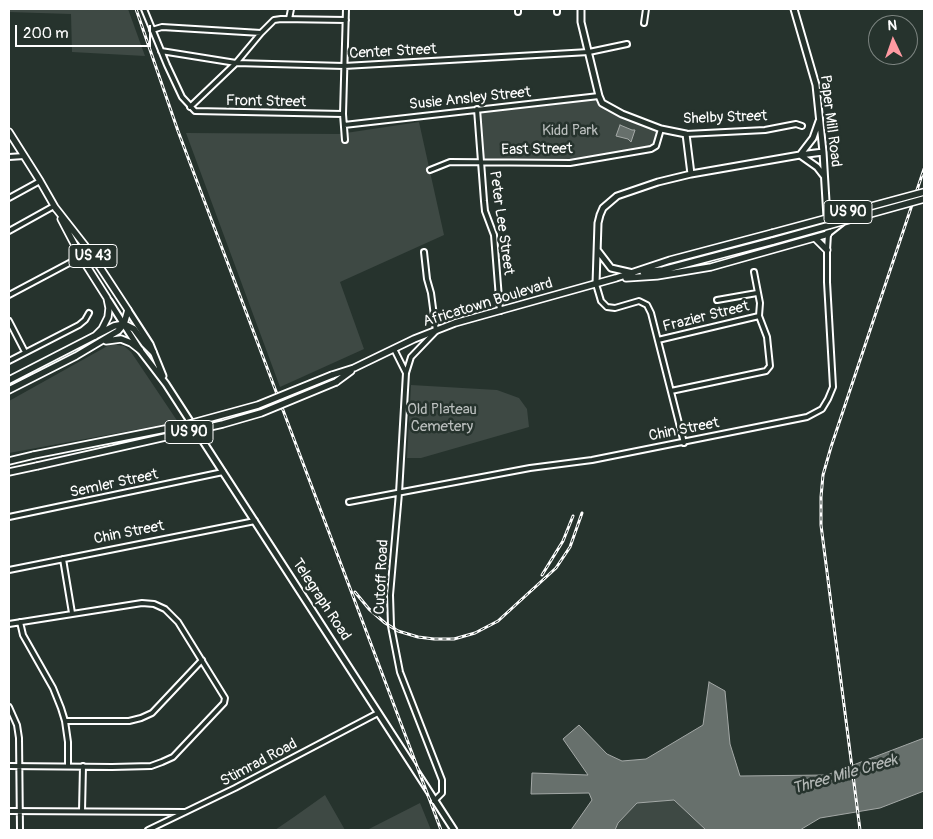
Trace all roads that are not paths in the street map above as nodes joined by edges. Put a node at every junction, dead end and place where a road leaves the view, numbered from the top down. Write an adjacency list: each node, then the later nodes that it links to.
1 (144, 9): 10 (street)
2 (290, 9): 7 (street)
3 (346, 9): 8 (street)
4 (581, 9): 14 (street)
5 (646, 9): 9 (street)
6 (794, 9): 21 (street, Paper Mill Road)
7 (289, 19): 8 (street); 11 (street)
8 (346, 20): 16 (street)
9 (644, 23)
10 (152, 30): 11 (street); 13 (street)
11 (261, 32): 15 (street)
12 (627, 44): 14 (street, Center Street)
13 (161, 51): 15 (street, Center Street); 18 (street)
14 (589, 52): 16 (street, Center Street); 17 (street)
15 (236, 63): 16 (street, Center Street); 18 (street)
16 (344, 66): 20 (street)
17 (599, 96): 19 (street, Susie Ansley Street); 24 (street, Shelby Street)
18 (190, 107): 20 (street, Front Street)
19 (477, 109): 22 (street, Susie Ansley Street); 32 (street, Peter Lee Street)
20 (343, 114): 22 (street)
21 (819, 119): 28 (street, Paper Mill Road); 29 (street)
22 (344, 125): 27 (street)
23 (802, 126): 26 (street, Shelby Street)
24 (661, 129): 26 (street, Shelby Street); 32 (street, East Street)
25 (9, 132): 30 (main road, Telegraph Road / US 43)
26 (686, 134): 34 (street)
27 (345, 140)
28 (823, 152): 29 (street); 35 (street, Paper Mill Road)
29 (800, 155): 34 (street); 35 (street)
30 (24, 156): 31 (street); 36 (main road, Telegraph Road / US 43)
31 (9, 157)
32 (481, 162): 33 (street, East Street); 59 (street, Peter Lee Street)
33 (430, 170)
34 (691, 174): 45 (street)
35 (825, 176): 41 (street, Paper Mill Road)
36 (40, 181): 38 (street); 40 (main road, Telegraph Road / US 43)
37 (924, 192): 51 (main road, Africatown Boulevard / US 90, bridge)
38 (9, 198)
39 (924, 198): 43 (street); 51 (main road, Africatown Boulevard / US 90, bridge)
40 (54, 206): 42 (street); 47 (main road, Telegraph Road / US 43); 49 (main road, Telegraph Road / US 43)
41 (826, 208): 43 (street, Chin Street)
42 (9, 231)
43 (828, 234): 44 (main road); 46 (street, Chin Street)
44 (815, 238): 46 (main road); 52 (main road)
45 (598, 250): 51 (street); 53 (street)
46 (827, 250): 79 (street, Chin Street)
47 (90, 252): 49 (street); 58 (main road, Telegraph Road / US 43)
48 (424, 252): 64 (street)
49 (81, 257): 55 (street); 56 (main road, Telegraph Road / US 43)
50 (754, 272): 54 (street)
51 (634, 273): 52 (main road, Africatown Boulevard / US 90)
52 (616, 278): 53 (main road, Africatown Boulevard / US 90)
53 (596, 284): 59 (main road, Africatown Boulevard / US 90); 66 (street)
54 (757, 293): 57 (street); 61 (street)
55 (9, 295)
56 (107, 298): 63 (street, Telegraph Road); 65 (main road)
57 (717, 300)
58 (128, 310): 63 (main road); 71 (street, Telegraph Road)
59 (500, 311): 64 (main road, Africatown Boulevard / US 90)
60 (88, 313): 70 (street)
61 (759, 316): 66 (street, Frazier Street); 78 (street)
62 (9, 321): 70 (street)
63 (124, 324): 65 (main road); 67 (main road); 69 (street, Telegraph Road); 71 (main road)
64 (436, 331): 68 (main road, Africatown Boulevard / US 90); 74 (street, Cutoff Road)
65 (95, 336): 75 (main road)
66 (658, 340): 78 (street)
67 (99, 343): 69 (main road); 77 (main road)
68 (394, 349): 73 (main road, Africatown Boulevard / US 90); 74 (street, Cutoff Road)
69 (140, 350): 76 (street, Telegraph Road)
70 (25, 352): 72 (street)
71 (153, 352): 76 (street, Telegraph Road)
72 (9, 361)
73 (354, 368): 80 (main road, Africatown Boulevard / US 90, bridge); 81 (main road, Africatown Boulevard / US 90, bridge)
74 (406, 373): 83 (street, Cutoff Road)
75 (9, 380)
76 (166, 384): 82 (street, Telegraph Road)
77 (9, 390)
78 (671, 391): 79 (street)
79 (684, 443): 83 (street, Chin Street)
80 (9, 461)
81 (9, 472)
82 (223, 472): 85 (street, Semler Street); 86 (street, Telegraph Road)
83 (399, 493): 84 (street, Chin Street); 100 (street, Cutoff Road)
84 (349, 502)
85 (9, 517)
86 (255, 521): 87 (street, Chin Street); 94 (street, Telegraph Road)
87 (63, 559): 88 (street, Chin Street); 89 (street)
88 (9, 570)
89 (72, 613): 90 (street); 92 (street)
90 (20, 622): 91 (street); 95 (street)
91 (9, 624)
92 (202, 660): 95 (street); 99 (street)
93 (9, 709): 97 (street)
94 (378, 713): 100 (street, Telegraph Road); 104 (street, Stimrad Road)
95 (65, 721): 98 (street)
96 (9, 766): 97 (street)
97 (20, 766): 98 (street); 102 (street)
98 (68, 766): 99 (street)
99 (83, 766): 103 (street)
100 (434, 801): 107 (street, Telegraph Road)
101 (9, 811): 102 (street)
102 (20, 811): 103 (street); 105 (street)
103 (82, 811): 104 (street)
104 (188, 812): 106 (street, Stimrad Road)
105 (20, 830)
106 (148, 830)
107 (454, 830)

